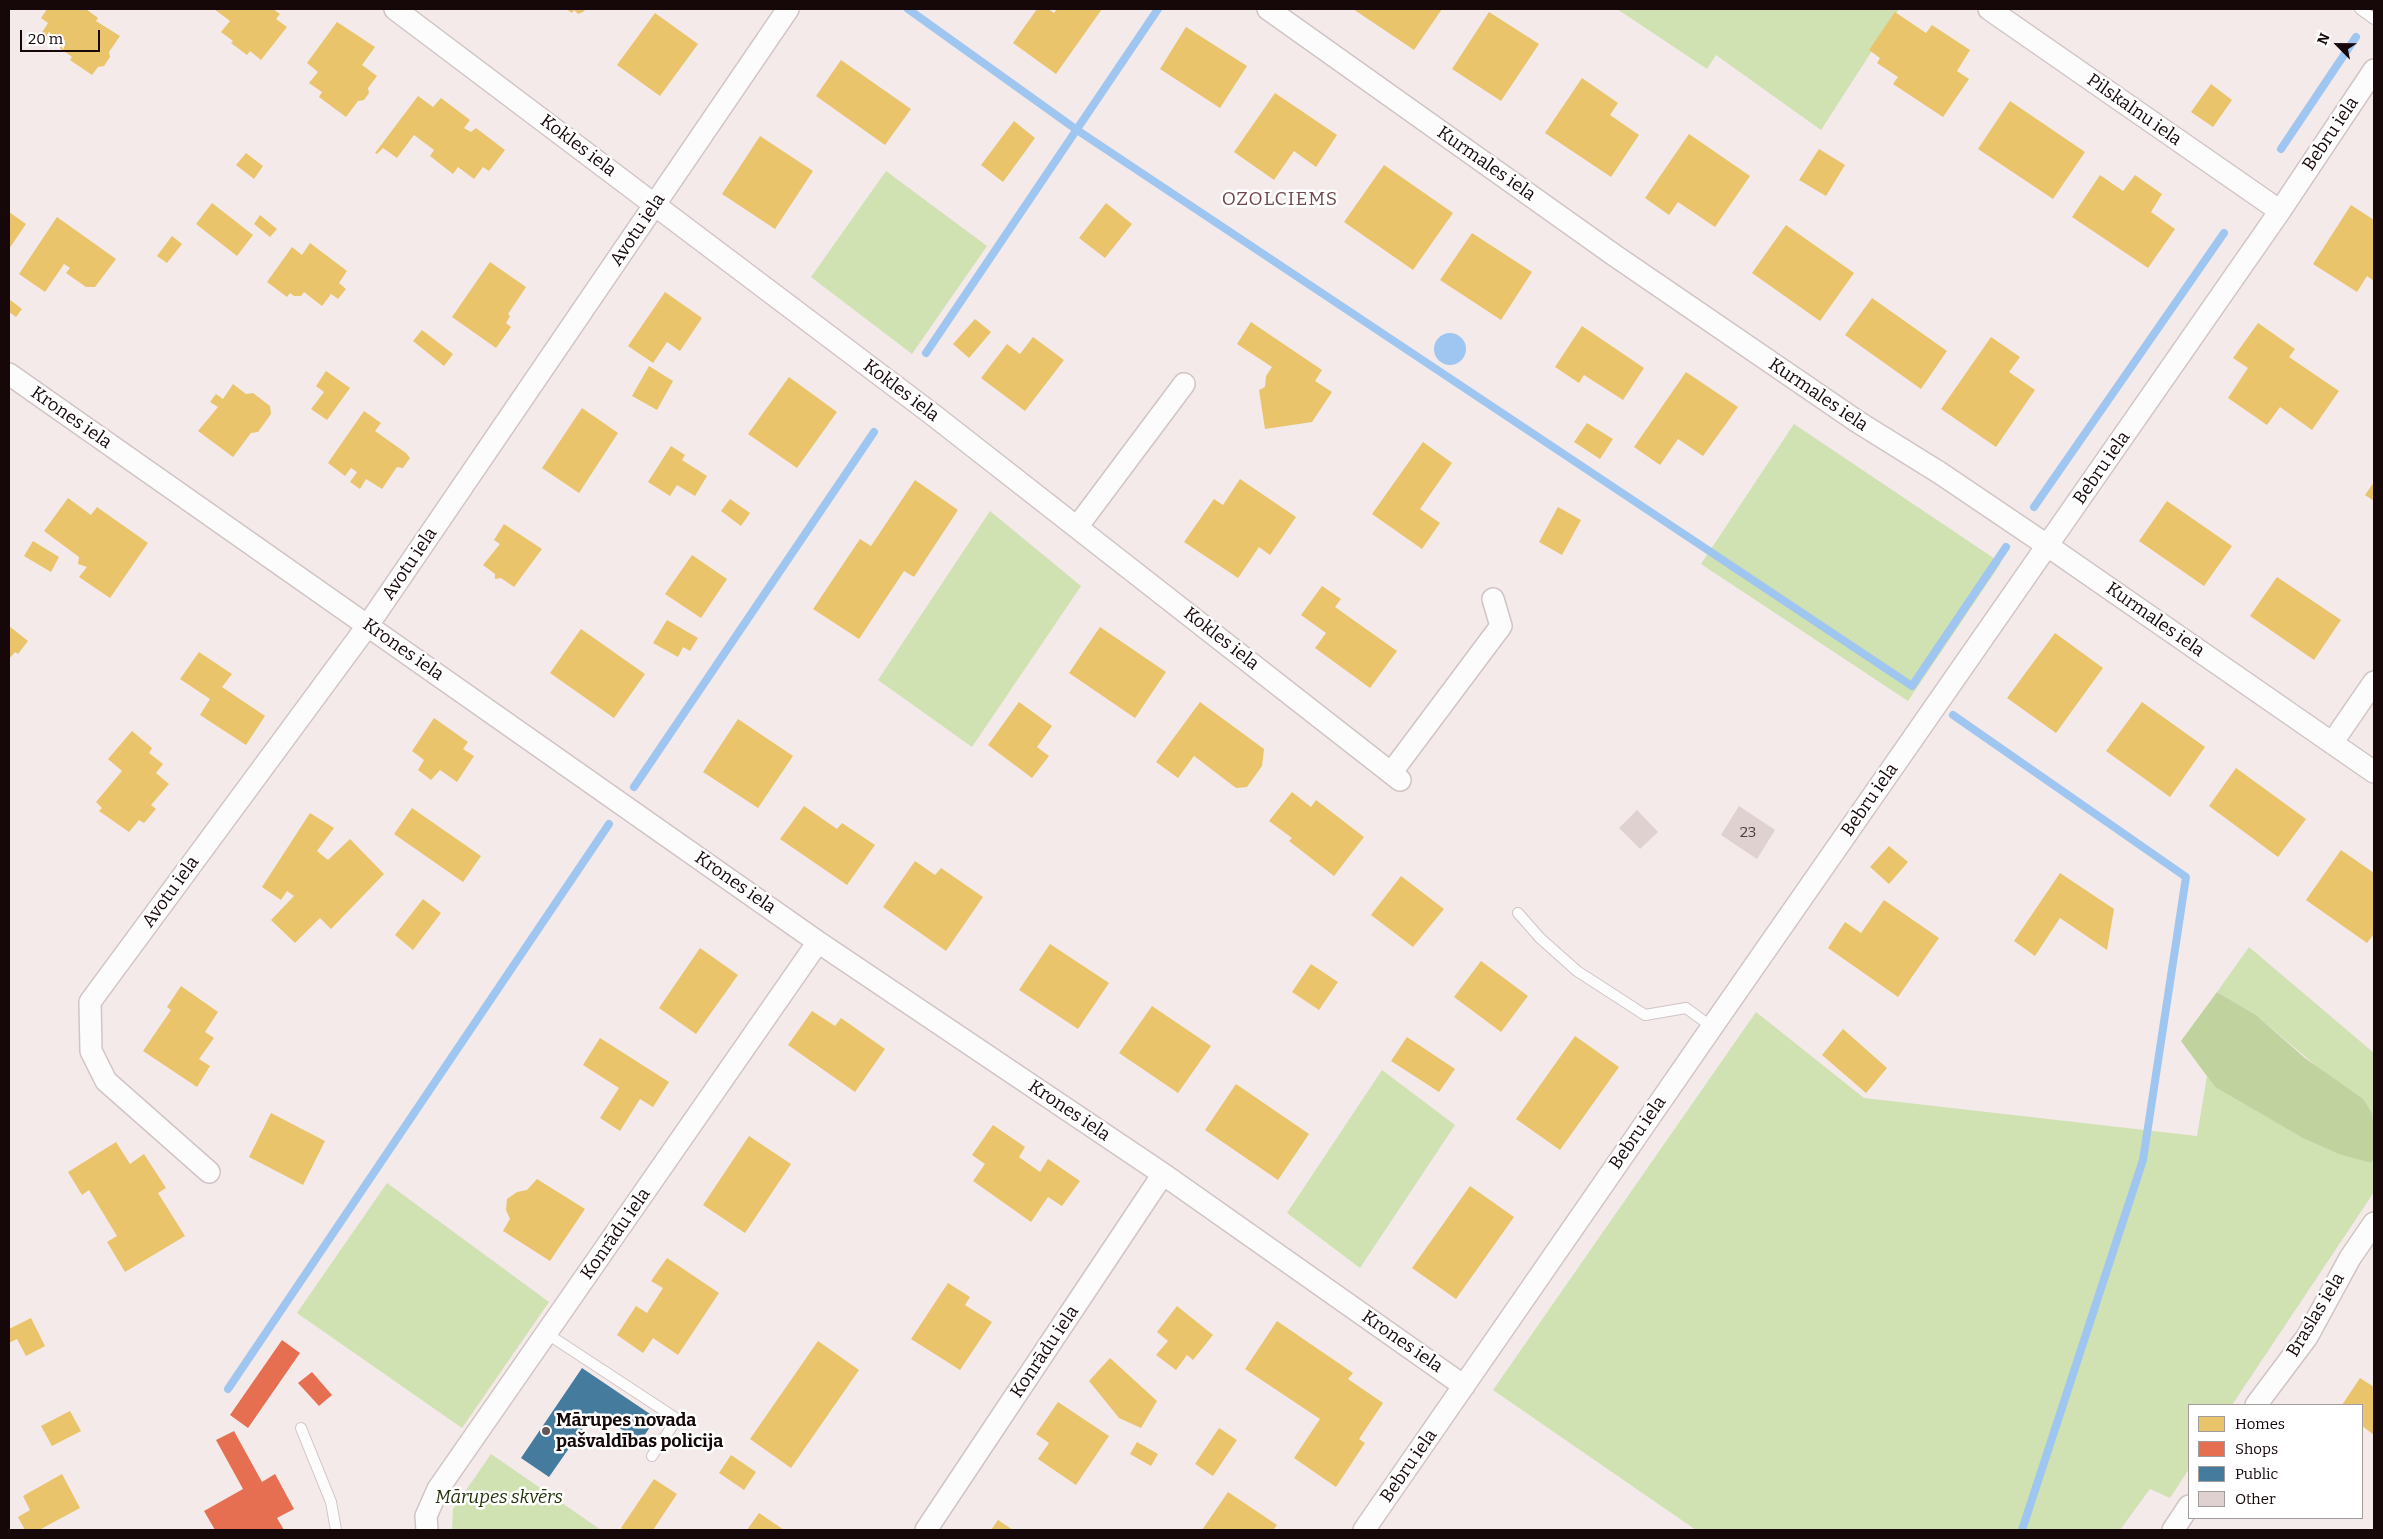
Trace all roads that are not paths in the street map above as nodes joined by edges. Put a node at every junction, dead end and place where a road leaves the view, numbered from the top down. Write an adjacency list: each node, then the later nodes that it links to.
1 (395, 9): 8 (street, Kokles iela)
2 (788, 9): 8 (street, Avotu iela)
3 (1268, 9): 13 (street, Kurmales iela)
4 (1989, 9): 9 (street, Pilskalnu iela)
5 (2360, 9): 6 (lane)
6 (2374, 19)
7 (2374, 70): 9 (street, Bebru iela)
8 (656, 204): 12 (street, Kokles iela); 15 (street, Avotu iela)
9 (2280, 211): 13 (street, Bebru iela)
10 (9, 374): 15 (street, Krones iela)
11 (1184, 384): 12 (street)
12 (1077, 527): 14 (street, Kokles iela)
13 (2048, 546): 17 (street, Kurmales iela); 21 (street, Bebru iela)
14 (1493, 599)
15 (368, 625): 20 (street, Krones iela); 22 (street, Avotu iela)
16 (2374, 682): 17 (street)
17 (2332, 743): 18 (street, Kurmales iela)
18 (2374, 772)
19 (1518, 913): 21 (lane)
20 (818, 942): 23 (street, Krones iela); 25 (street, Konrādu iela)
21 (1712, 1027): 26 (street, Bebru iela)
22 (209, 1172)
23 (1163, 1174): 26 (street, Krones iela); 33 (street, Konrādu iela)
24 (2374, 1223): 27 (street, Braslas iela)
25 (546, 1333): 29 (lane); 32 (street, Konrādu iela)
26 (1464, 1386): 34 (street, Bebru iela)
27 (2257, 1404)
28 (301, 1428): 31 (lane)
29 (652, 1456)
30 (2188, 1508): 35 (street)
31 (336, 1530)
32 (428, 1530)
33 (926, 1530)
34 (1364, 1530)
35 (2173, 1530)

